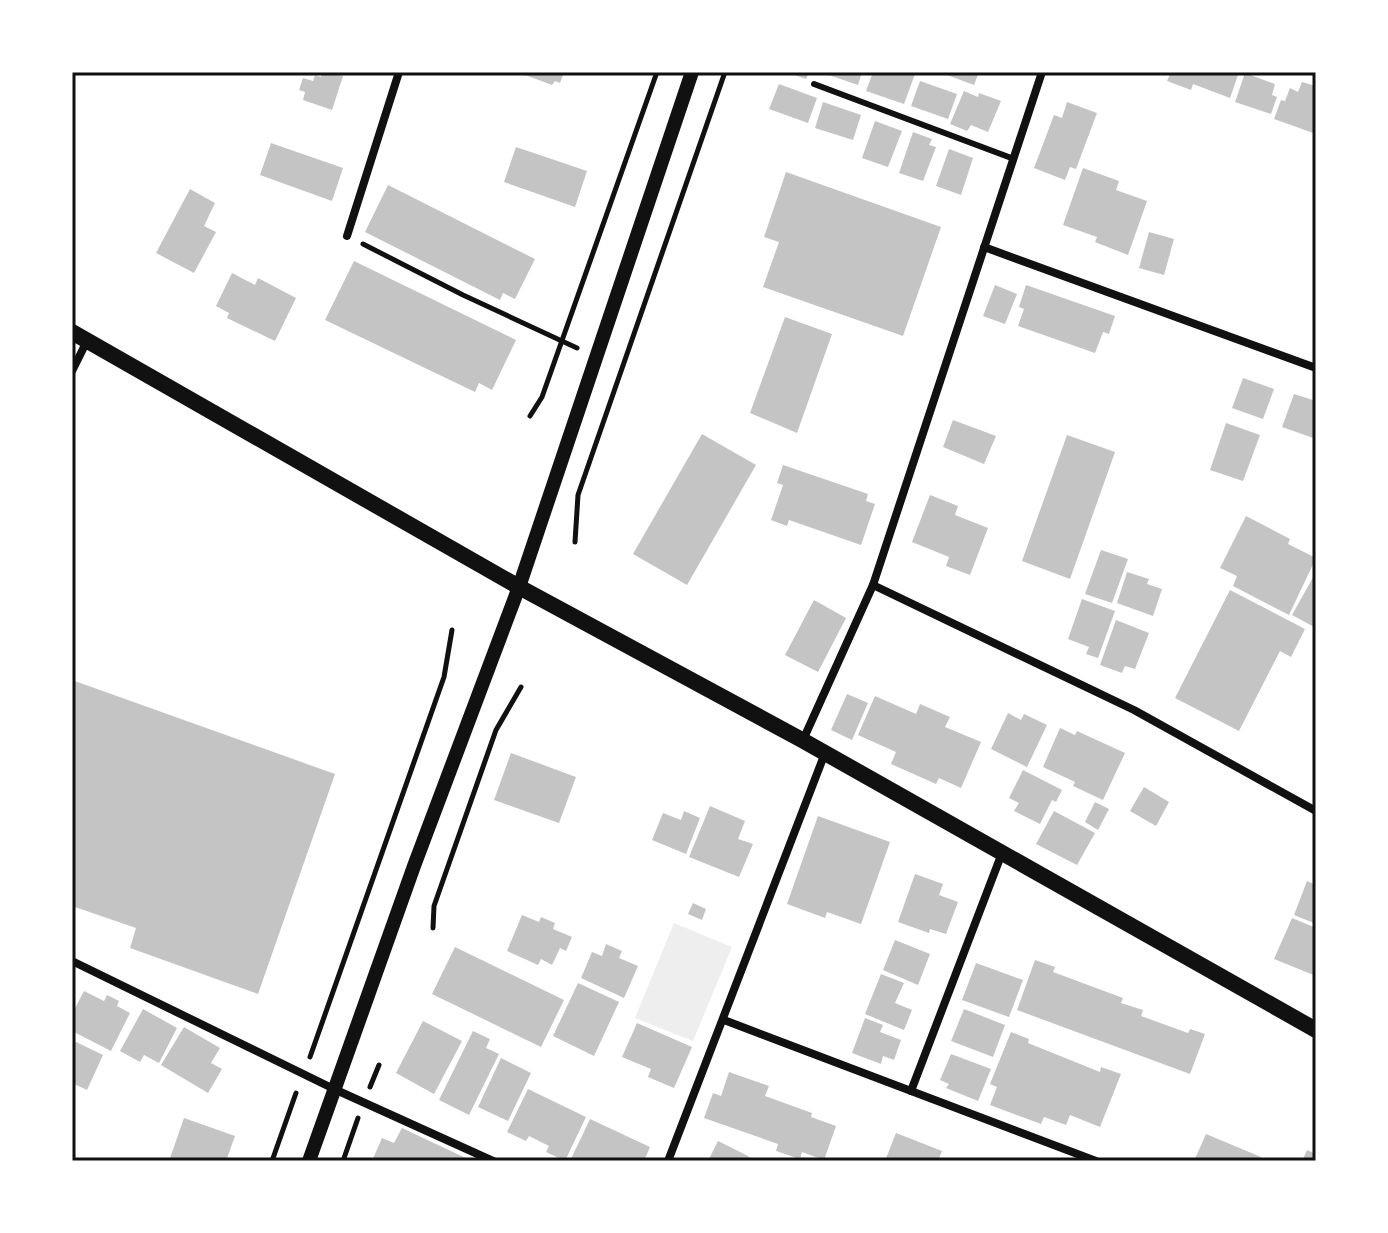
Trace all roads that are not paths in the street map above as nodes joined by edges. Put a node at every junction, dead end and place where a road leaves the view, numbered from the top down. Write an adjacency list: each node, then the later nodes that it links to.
1 (399, 72): 6 (street)
2 (692, 72): 13 (street)
3 (1042, 72): 5 (street)
4 (814, 84): 5 (lane)
5 (1014, 159): 7 (street)
6 (347, 236)
7 (984, 247): 10 (street); 12 (street)
8 (72, 332): 9 (main road)
9 (87, 341): 11 (street); 13 (main road)
10 (1316, 368)
11 (72, 371)
12 (873, 585): 14 (street); 16 (street)
13 (519, 587): 14 (main road); 21 (street)
14 (802, 740): 15 (main road)
15 (825, 753): 17 (main road); 19 (street)
16 (1316, 811)
17 (1002, 852): 20 (main road); 22 (street)
18 (72, 961): 21 (street)
19 (724, 1020): 22 (street); 25 (street)
20 (1316, 1030)
21 (334, 1089): 23 (street); 24 (street)
22 (911, 1091): 26 (street)
23 (309, 1161)
24 (493, 1161)
25 (668, 1161)
26 (1096, 1161)

